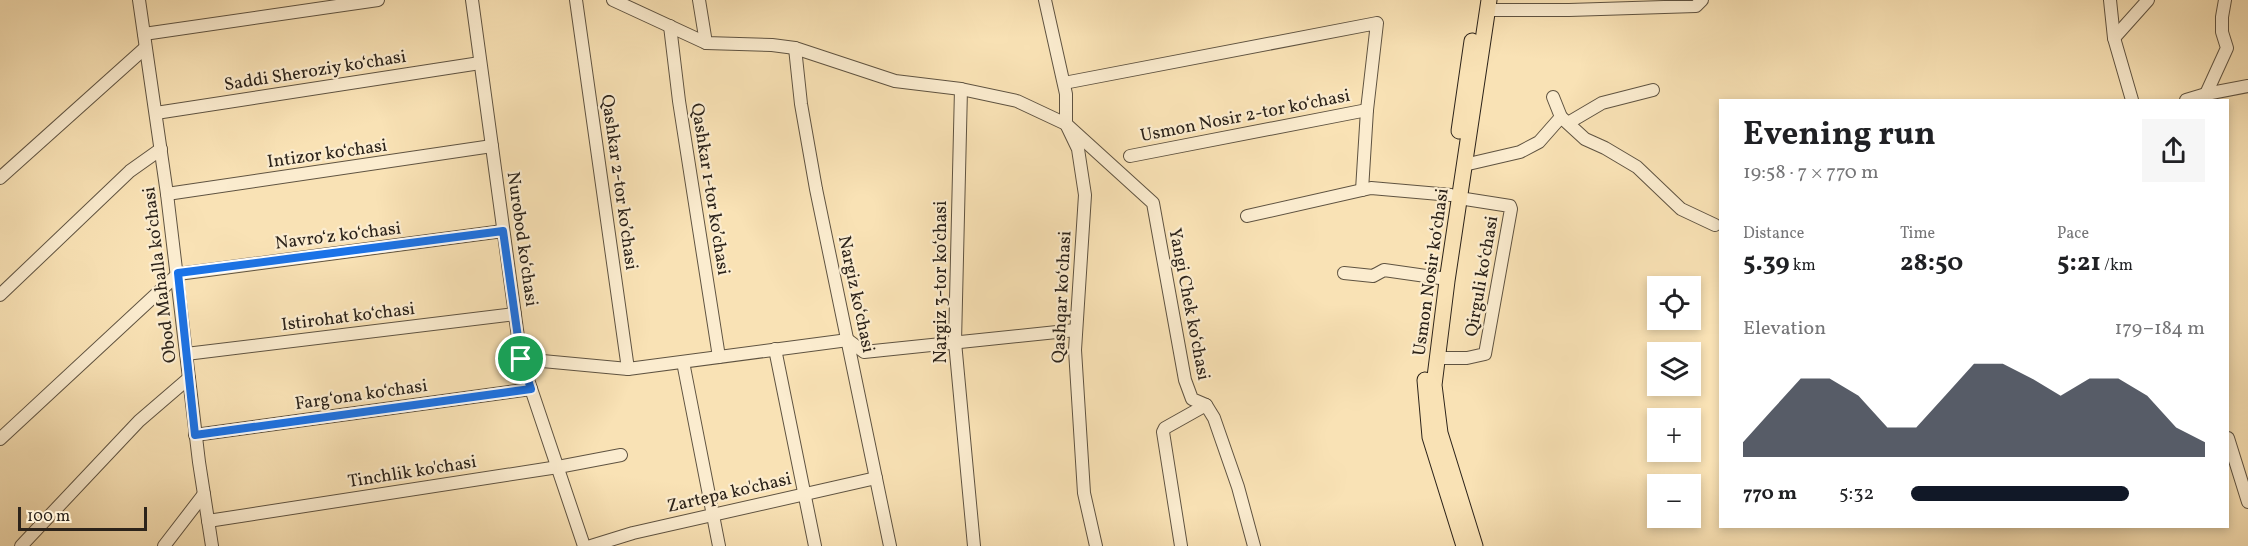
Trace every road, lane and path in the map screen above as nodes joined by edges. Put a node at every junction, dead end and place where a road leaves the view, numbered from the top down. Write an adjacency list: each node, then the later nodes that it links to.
1 (139, 0): 14 (street, Obod Mahalla ko‘chasi)
2 (378, 0): 14 (street)
3 (472, 0): 19 (street, Nurobod koʻchasi)
4 (576, 0): 58 (street, Qashkar 2-tor koʼchasi)
5 (613, 0): 13 (street)
6 (699, 0): 16 (street)
7 (1045, 0): 20 (street)
8 (1702, 0): 12 (street)
9 (2110, 0): 15 (street)
10 (2148, 0): 15 (street)
11 (2225, 0): 24 (street)
12 (1485, 3): 35 (main road, Usmon Nosir ko‘chasi); 39 (main road, Usmon Nosir ko‘chasi)
13 (670, 26): 16 (street); 54 (street, Qashkar 1-tor koʼchasi)
14 (144, 34): 17 (street, Obod Mahalla ko‘chasi)
15 (2114, 38): 26 (street)
16 (706, 43): 18 (street, Yangi Chek koʻchasi)
17 (145, 48): 29 (street, Obod Mahalla ko‘chasi); 36 (street)
18 (795, 48): 22 (street, Yangi Chek koʻchasi); 50 (street, Nargiz koʻchasi)
19 (480, 63): 29 (street, Saddi Sheroziy koʻchasi); 32 (street, Nurobod koʻchasi)
20 (1064, 83): 28 (street, Usmon Nosir 2-tor koʻchasi); 31 (street)
21 (2248, 86): 24 (street)
22 (961, 89): 31 (street, Yangi Chek koʻchasi); 51 (street, Nargiz 3-tor koʻchasi)
23 (1653, 90): 30 (street)
24 (2206, 94): 27 (street)
25 (1553, 97): 30 (street)
26 (2132, 99)
27 (2189, 99)
28 (1367, 110): 34 (street, Usmon Nosir 2-tor koʻchasi); 37 (street, Usmon Nosir 2-tor koʻchasi)
29 (156, 113): 33 (street, Obod Mahalla ko‘chasi)
30 (1564, 120): 35 (street); 41 (street)
31 (1066, 124): 49 (street, Qashqar koʻchasi); 61 (street, Yangi Chek koʻchasi)
32 (492, 146): 38 (street, Intizor koʻchasi); 42 (street, Nurobod koʻchasi)
33 (161, 149): 38 (street, Obod Mahalla ko‘chasi); 47 (street)
34 (1130, 156)
35 (1464, 165): 39 (main road, Usmon Nosir ko‘chasi)
36 (0, 178)
37 (1362, 190): 39 (street); 40 (street)
38 (167, 194): 44 (street, Obod Mahalla ko‘chasi)
39 (1455, 197): 43 (main road, Usmon Nosir ko‘chasi); 55 (street, Qirguli koʻchasi)
40 (1247, 216)
41 (1715, 225)
42 (503, 231): 44 (street, Navro‘z ko‘chasi); 48 (street, Nurobod koʻchasi)
43 (1450, 235): 46 (main road, Usmon Nosir ko‘chasi); 55 (main road, Usmon Nosir ko‘chasi)
44 (178, 273): 53 (street, Obod Mahalla ko‘chasi); 63 (street)
45 (1344, 273): 46 (street)
46 (1440, 278): 85 (main road, Usmon Nosir ko‘chasi)
47 (0, 295)
48 (515, 314): 53 (street, Istirohat ko‘chasi); 56 (street, Nurobod koʻchasi)
49 (1076, 330): 51 (street); 82 (street, Qashqar koʻchasi)
50 (848, 340): 51 (street); 52 (street); 67 (street, Nargiz koʻchasi)
51 (955, 342): 81 (street, Nargiz 3-tor koʻchasi)
52 (776, 350): 54 (street); 68 (street)
53 (186, 354): 59 (street, Obod Mahalla ko‘chasi)
54 (719, 357): 57 (street)
55 (1437, 358): 86 (main road, Usmon Nosir ko‘chasi)
56 (521, 359): 58 (street); 60 (street, Nurobod koʻchasi)
57 (683, 362): 58 (street); 71 (street)
58 (628, 369)
59 (189, 378): 62 (street, Obod Mahalla ko‘chasi); 73 (street)
60 (531, 389): 62 (street, Farg‘ona ko‘chasi); 66 (street, Nurobod koʻchasi)
61 (1206, 405): 83 (street); 84 (street, Yangi Chek koʻchasi)
62 (195, 435): 69 (street, Obod Mahalla ko‘chasi)
63 (0, 439)
64 (2229, 441): 70 (street)
65 (621, 454): 66 (street, Tinchlik ko'chasi)
66 (558, 467): 72 (street, Tinchlik ko'chasi); 76 (street, Nurobod koʻchasi)
67 (876, 478): 68 (street, Zartepa ko'chasi); 80 (street, Nargiz koʻchasi)
68 (805, 493): 71 (street, Zartepa ko'chasi); 79 (street)
69 (204, 495): 72 (street, Obod Mahalla ko‘chasi); 74 (street)
70 (2248, 502)
71 (712, 514): 77 (street, Zartepa ko'chasi); 78 (street)
72 (208, 521): 75 (street, Obod Mahalla ko‘chasi)
73 (21, 546)
74 (164, 546)
75 (212, 546)
76 (584, 546)
77 (591, 546)
78 (719, 546)
79 (815, 546)
80 (890, 546)
81 (974, 546)
82 (1096, 546)
83 (1181, 546)
84 (1254, 546)
85 (1464, 546)
86 (1475, 546)

